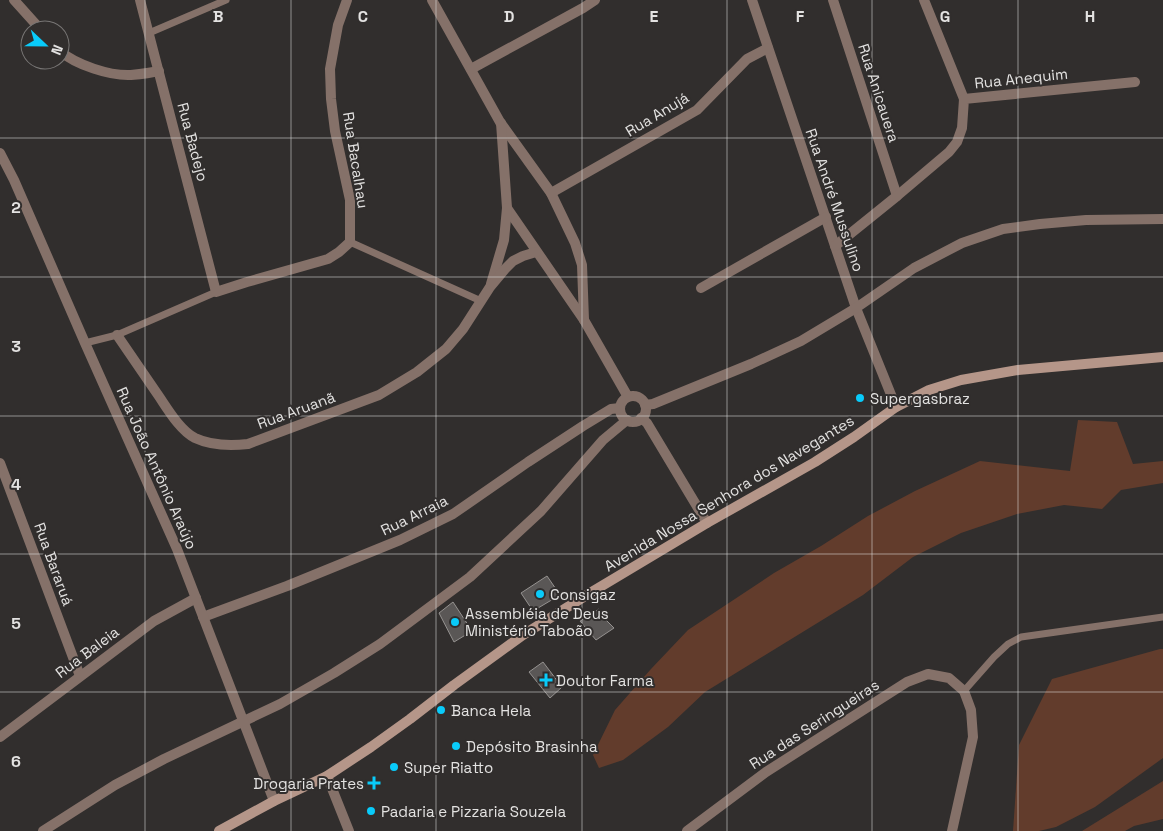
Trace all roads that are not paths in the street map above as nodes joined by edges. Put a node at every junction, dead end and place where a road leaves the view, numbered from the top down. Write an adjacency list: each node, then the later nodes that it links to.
1 (14, 0): 11 (street)
2 (140, 0): 12 (street, Rua Badejo)
3 (226, 0): 12 (lane)
4 (347, 0): 26 (street, Rua Bacalhau)
5 (432, 0): 15 (street)
6 (595, 0): 10 (street)
7 (752, 0): 13 (street, Rua André Mussulino)
8 (833, 0): 22 (street, Rua Anicauera)
9 (924, 0): 18 (street)
10 (585, 4): 15 (street)
11 (32, 20)
12 (149, 33): 16 (street, Rua Badejo)
13 (768, 48): 21 (street, Rua Anujá); 24 (street, Rua André Mussulino)
14 (70, 57): 16 (street)
15 (472, 69): 19 (street)
16 (159, 72): 31 (street, Rua Badejo)
17 (1135, 82): 18 (street, Rua Anequim)
18 (964, 99): 22 (street, Rua Anequim)
19 (500, 122): 21 (street); 23 (street, Rua Aruanã)
20 (0, 153): 36 (street, Rua João Antônio Araújo)
21 (551, 193): 34 (street)
22 (897, 196): 27 (street, Rua Anequim)
23 (507, 208): 28 (street); 29 (street, Rua Aruanã)
24 (826, 218): 27 (street, Rua André Mussulino); 30 (street)
25 (1163, 219): 33 (street)
26 (350, 242): 31 (street); 32 (lane)
27 (835, 246): 33 (street, Rua André Mussulino)
28 (536, 252): 29 (street, Rua Aruanã); 34 (street)
29 (490, 287): 32 (street, Rua Aruanã)
30 (701, 288)
31 (216, 292): 35 (lane)
32 (481, 301): 35 (street, Rua Aruanã)
33 (856, 308): 39 (street); 40 (street, Rua André Mussulino)
34 (584, 320): 38 (street)
35 (117, 335): 36 (lane)
36 (85, 343): 46 (street, Rua João Antônio Araújo)
37 (1163, 357): 40 (main road, Avenida Nossa Senhora dos Navegantes)
38 (628, 397): 39 (street); 41 (street)
39 (645, 405): 42 (street)
40 (896, 407): 45 (main road, Avenida Nossa Senhora dos Navegantes)
41 (620, 408): 43 (street); 47 (street, Rua Arraia)
42 (641, 418): 43 (street); 45 (street)
43 (627, 420): 51 (street)
44 (0, 463): 49 (street, Rua Bararuá)
45 (707, 523): 53 (main road, Avenida Nossa Senhora dos Navegantes)
46 (196, 598): 47 (street, Rua João Antônio Araújo); 49 (street, Rua Baleia)
47 (203, 617): 51 (street, Rua João Antônio Araújo)
48 (1163, 617): 50 (lane)
49 (80, 676): 52 (street, Rua Baleia)
50 (964, 691): 58 (street, Rua das Seringueiras); 59 (street)
51 (244, 721): 54 (street, Rua João Antônio Araújo); 55 (street)
52 (0, 737)
53 (327, 776): 54 (main road, Avenida Nossa Senhora dos Navegantes); 57 (street)
54 (274, 801): 56 (main road, Avenida Nossa Senhora dos Navegantes)
55 (43, 831)
56 (219, 831)
57 (349, 831)
58 (687, 831)
59 (952, 831)

